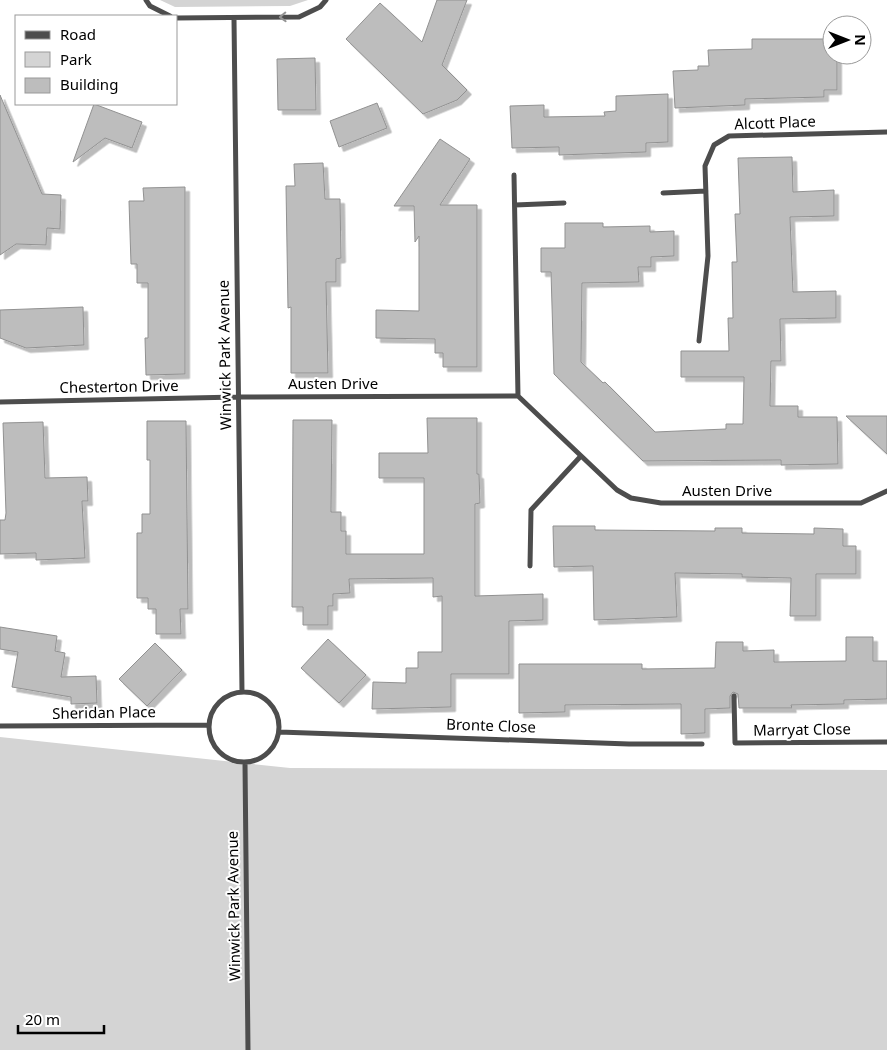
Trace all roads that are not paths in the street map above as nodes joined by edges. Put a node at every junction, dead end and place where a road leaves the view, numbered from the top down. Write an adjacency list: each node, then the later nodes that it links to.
1 (146, 0): 3 (street)
2 (326, 0): 5 (street, one-way to 5)
3 (168, 15)
4 (178, 18): 5 (street)
5 (234, 18): 13 (street, Winwick Park Avenue)
6 (887, 132): 8 (street, Alcott Place)
7 (514, 175): 11 (street)
8 (706, 191): 9 (street); 12 (street, Alcott Place)
9 (663, 193)
10 (564, 203): 11 (street)
11 (514, 205): 14 (street)
12 (699, 341)
13 (238, 396): 14 (street, Austen Drive); 15 (street, Chesterton Drive); 19 (street, Winwick Park Avenue)
14 (518, 396): 16 (street, Austen Drive)
15 (0, 402)
16 (580, 457): 17 (street, Austen Drive); 18 (street)
17 (887, 491)
18 (530, 566)
19 (242, 692): 21 (street); 23 (street)
20 (734, 696): 24 (street, Marryat Close)
21 (209, 725): 22 (street, Sheridan Place); 26 (street)
22 (0, 726)
23 (279, 732): 25 (street, Bronte Close); 26 (street)
24 (887, 742)
25 (702, 744)
26 (245, 762): 27 (street, Winwick Park Avenue)
27 (248, 1050)

